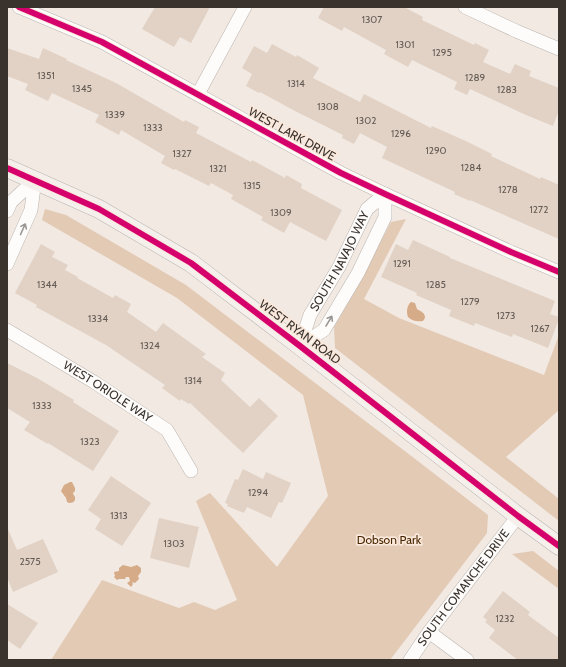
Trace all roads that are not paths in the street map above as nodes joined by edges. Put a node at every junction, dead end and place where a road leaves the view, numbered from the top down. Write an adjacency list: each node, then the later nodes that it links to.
1 (19, 7): 5 (street, WEST LARK DRIVE)
2 (245, 7): 5 (street)
3 (465, 7): 4 (street)
4 (559, 49)
5 (198, 94): 8 (street, WEST LARK DRIVE)
6 (7, 168): 7 (street, WEST RYAN ROAD)
7 (35, 180): 9 (street); 10 (street, one-way to 7); 13 (street, WEST RYAN ROAD)
8 (385, 194): 11 (street, WEST LARK DRIVE); 13 (street, SOUTH NAVAJO WAY); 13 (street, SOUTH NAVAJO WAY, one-way to 8)
9 (7, 211)
10 (7, 264)
11 (559, 272)
12 (7, 330): 14 (street, WEST ORIOLE WAY)
13 (300, 346): 15 (street, WEST RYAN ROAD)
14 (191, 471)
15 (518, 516): 16 (street, WEST RYAN ROAD); 17 (street, SOUTH COMANCHE DRIVE)
16 (559, 546)
17 (429, 632): 18 (street, SOUTH COMANCHE DRIVE); 19 (street)
18 (410, 660)
19 (467, 660)

